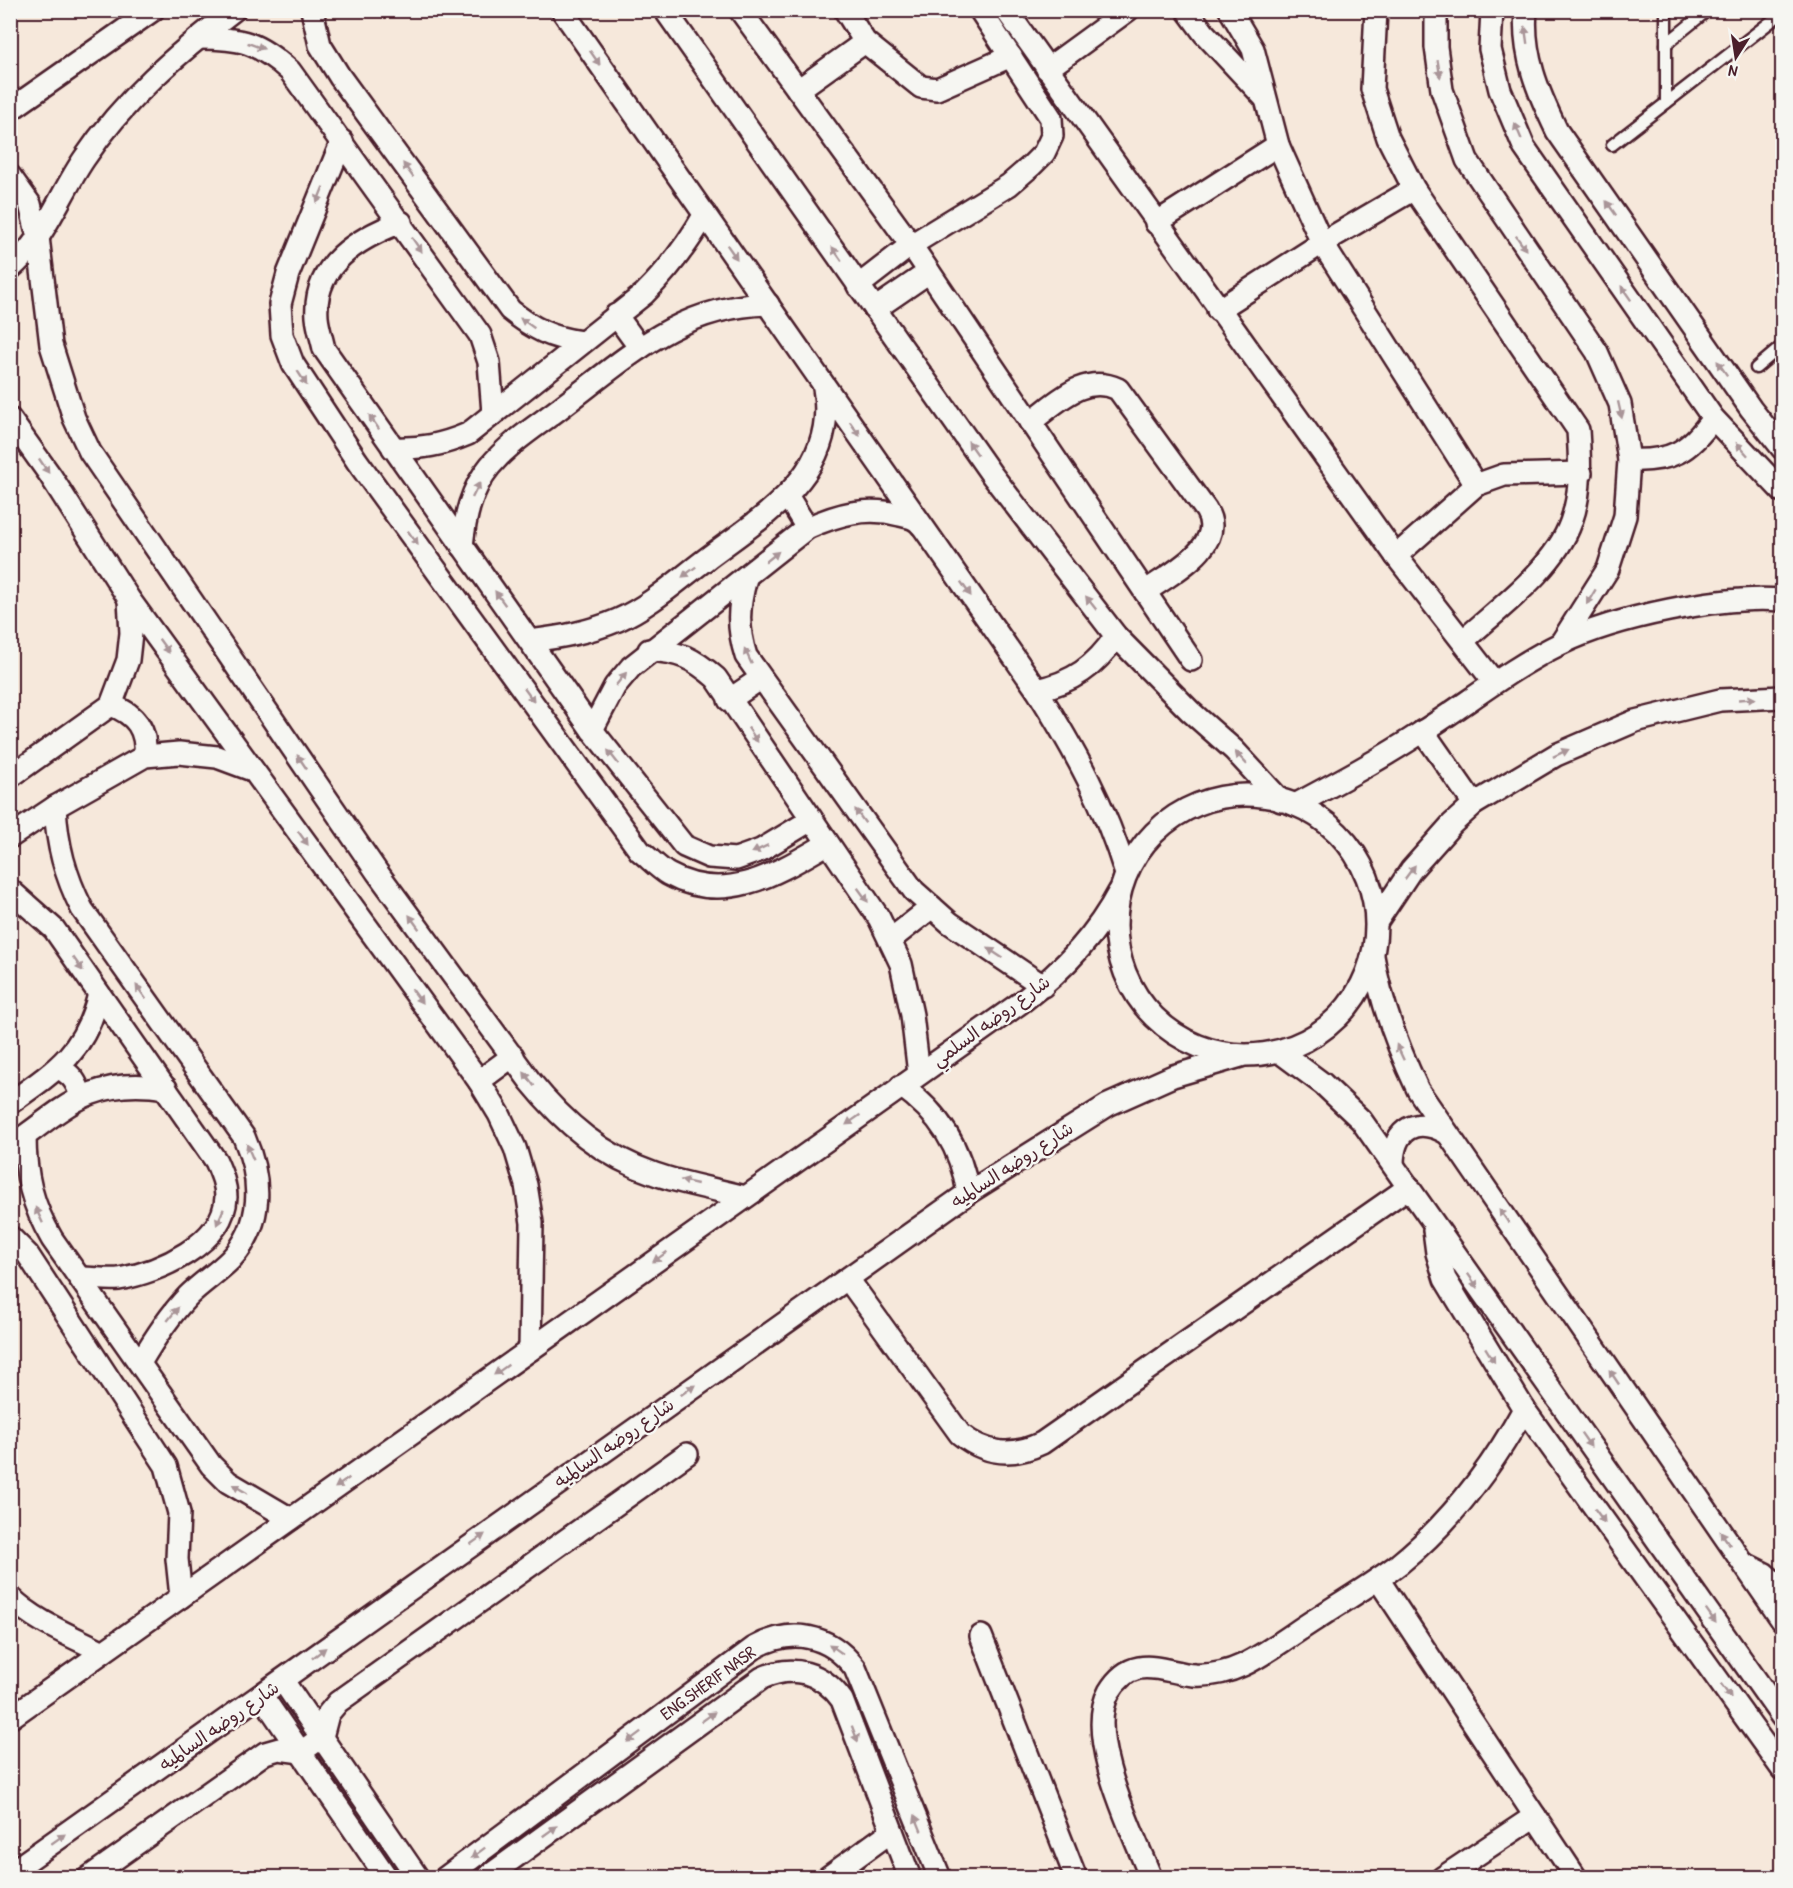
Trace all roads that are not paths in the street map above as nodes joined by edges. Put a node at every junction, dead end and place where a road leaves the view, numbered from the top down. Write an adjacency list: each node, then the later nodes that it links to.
1 (153, 10): 28 (street)
2 (234, 10): 20 (street)
3 (312, 10): 47 (street, one-way to 3)
4 (562, 10): 34 (street, one-way to 34)
5 (665, 10): 42 (street, one-way to 5)
6 (740, 10): 25 (street)
7 (846, 10): 21 (street)
8 (980, 10): 23 (street)
9 (1006, 10): 24 (street)
10 (1128, 10): 24 (street)
11 (1187, 10): 26 (street)
12 (1230, 10): 26 (street)
13 (1376, 10): 33 (street)
14 (1436, 10): 59 (street, one-way to 59)
15 (1492, 10): 53 (street, one-way to 15)
16 (1526, 10): 58 (street, one-way to 16)
17 (1665, 10): 22 (lane)
18 (1708, 10): 22 (lane)
19 (1782, 13): 27 (lane)
20 (199, 38): 29 (street, one-way to 29); 37 (street)
21 (865, 42): 23 (street); 25 (street)
22 (1666, 44): 27 (lane)
23 (1011, 56): 39 (street)
24 (1047, 69): 36 (street)
25 (798, 90): 39 (street)
26 (1266, 100): 30 (street)
27 (1666, 103): 31 (lane)
28 (10, 110)
29 (342, 141): 35 (street); 94 (street, one-way to 94)
30 (1278, 145): 36 (street); 38 (street)
31 (1612, 145)
32 (10, 176): 37 (street)
33 (1414, 189): 38 (street); 60 (street)
34 (705, 214): 43 (street, one-way to 43); 46 (street)
35 (401, 222): 52 (street, one-way to 52); 57 (street, one-way to 35)
36 (1156, 223): 45 (street)
37 (38, 237): 40 (street); 106 (street, one-way to 37)
38 (1322, 243): 45 (street); 61 (street)
39 (911, 245): 41 (street); 42 (street)
40 (10, 269)
41 (929, 272): 44 (street); 55 (street)
42 (858, 286): 44 (street)
43 (768, 304): 49 (street); 51 (street)
44 (875, 309): 72 (street, one-way to 44)
45 (1218, 310): 67 (street)
46 (616, 315): 47 (street); 49 (street)
47 (581, 342): 52 (street)
48 (1782, 346): 50 (lane)
49 (640, 348): 56 (street)
50 (1756, 368)
51 (824, 385): 63 (street); 65 (street, one-way to 65)
52 (491, 416): 56 (street); 57 (street)
53 (1713, 418): 59 (street); 62 (street, one-way to 53)
54 (10, 419): 70 (street, one-way to 70)
55 (1030, 423): 69 (street); 69 (street)
56 (510, 446): 66 (street, one-way to 56)
57 (393, 448): 66 (street)
58 (1782, 448)
59 (1629, 460): 75 (street, one-way to 75)
60 (1581, 473): 61 (street); 74 (street)
61 (1476, 485): 67 (street)
62 (1782, 491)
63 (788, 497): 64 (street); 73 (street, one-way to 73)
64 (807, 528): 65 (street); 68 (street, one-way to 64)
65 (933, 541): 80 (street, one-way to 80)
66 (462, 546): 73 (street, one-way to 66)
67 (1396, 556): 74 (street)
68 (746, 578): 76 (street); 78 (street, one-way to 68)
69 (1145, 592): 77 (street)
70 (129, 599): 83 (street); 87 (street, one-way to 87)
71 (1782, 600): 75 (street)
72 (1116, 636): 80 (street); 89 (street, one-way to 72)
73 (530, 640): 84 (street)
74 (1463, 641): 79 (street)
75 (1561, 643): 79 (street)
76 (649, 650): 82 (street); 84 (street, one-way to 76)
77 (1191, 660)
78 (760, 679): 82 (street); 97 (street, one-way to 78)
79 (1494, 682): 85 (street)
80 (1036, 690): 95 (street)
81 (1782, 697): 90 (street, one-way to 81)
82 (729, 700): 92 (street, one-way to 92)
83 (111, 705): 86 (street); 88 (street)
84 (592, 730): 92 (street, one-way to 84)
85 (1423, 731): 89 (street); 90 (street)
86 (145, 756): 87 (street); 91 (street)
87 (252, 770): 110 (street, one-way to 110)
88 (10, 777)
89 (1288, 803): 95 (street, شارع روضه السلمي); 99 (street)
90 (1474, 804): 99 (street, one-way to 90)
91 (55, 807): 93 (street); 98 (street)
92 (811, 820): 94 (street)
93 (10, 837)
94 (827, 844): 101 (street, one-way to 101)
95 (1122, 883): 103 (street, شارع روضه السلمي); 107 (street)
96 (10, 890): 100 (street)
97 (932, 907): 101 (street); 103 (street, one-way to 97)
98 (82, 909): 100 (street); 128 (street, one-way to 98)
99 (1377, 921): 102 (street)
100 (54, 929): 104 (street, one-way to 104)
101 (890, 940): 109 (street)
102 (1373, 955): 105 (street); 115 (street, one-way to 102)
103 (1043, 986): 109 (street, شارع روضه السلمي)
104 (99, 994): 108 (street); 112 (street)
105 (1280, 1052): 107 (street); 117 (street)
106 (513, 1056): 110 (street); 120 (street, one-way to 106)
107 (1241, 1056): 119 (street, شارع روضه السالميه)
108 (59, 1068): 113 (street); 114 (street)
109 (919, 1074): 111 (street, شارع روضه السلمي)
110 (479, 1081): 127 (street)
111 (901, 1086): 119 (street); 120 (street, one-way to 120)
112 (166, 1088): 113 (street); 125 (street, one-way to 125)
113 (81, 1097): 116 (street)
114 (10, 1103)
115 (1447, 1133): 117 (street); 132 (street, one-way to 115)
116 (18, 1141): 123 (street, one-way to 116)
117 (1393, 1163): 118 (street)
118 (1409, 1187): 121 (street); 126 (street)
119 (968, 1193): 126 (street, شارع روضه السالميه)
120 (745, 1197): 127 (street, one-way to 127)
121 (1434, 1226): 129 (street, one-way to 129); 142 (street, one-way to 142)
122 (10, 1237): 124 (street)
123 (52, 1239): 124 (street); 125 (street)
124 (28, 1255): 136 (street)
125 (82, 1278): 128 (street)
126 (848, 1278): 140 (street, شارع روضه السالميه, one-way to 126)
127 (530, 1350): 131 (street, one-way to 131)
128 (140, 1363): 131 (street, one-way to 128)
129 (1524, 1410): 133 (street); 146 (street, one-way to 146)
130 (687, 1454): 144 (street)
131 (291, 1519): 136 (street)
132 (1741, 1562): 134 (street); 137 (street)
133 (1377, 1579): 147 (street); 159 (street)
134 (1782, 1589)
135 (10, 1597): 139 (street)
136 (181, 1597): 139 (street)
137 (1782, 1620)
138 (981, 1636): 158 (street)
139 (103, 1652): 143 (street)
140 (283, 1681): 141 (street, شارع روضه السالميه); 144 (street)
141 (262, 1696): 145 (street); 149 (street, شارع روضه السالميه, one-way to 141)
142 (1782, 1717)
143 (10, 1718)
144 (322, 1737): 145 (street); 152 (street)
145 (301, 1752): 150 (street); 151 (street)
146 (1782, 1769)
147 (1535, 1816): 160 (street); 161 (street)
148 (892, 1831): 154 (street, one-way to 148); 155 (street); 156 (street)
149 (10, 1873)
150 (88, 1878)
151 (387, 1878)
152 (418, 1878)
153 (445, 1878): 157 (street, ENG.SHERIF NASR, one-way to 153)
154 (486, 1878)
155 (827, 1878)
156 (910, 1878)
157 (940, 1878)
158 (1076, 1878)
159 (1151, 1878)
160 (1442, 1878)
161 (1576, 1878)

